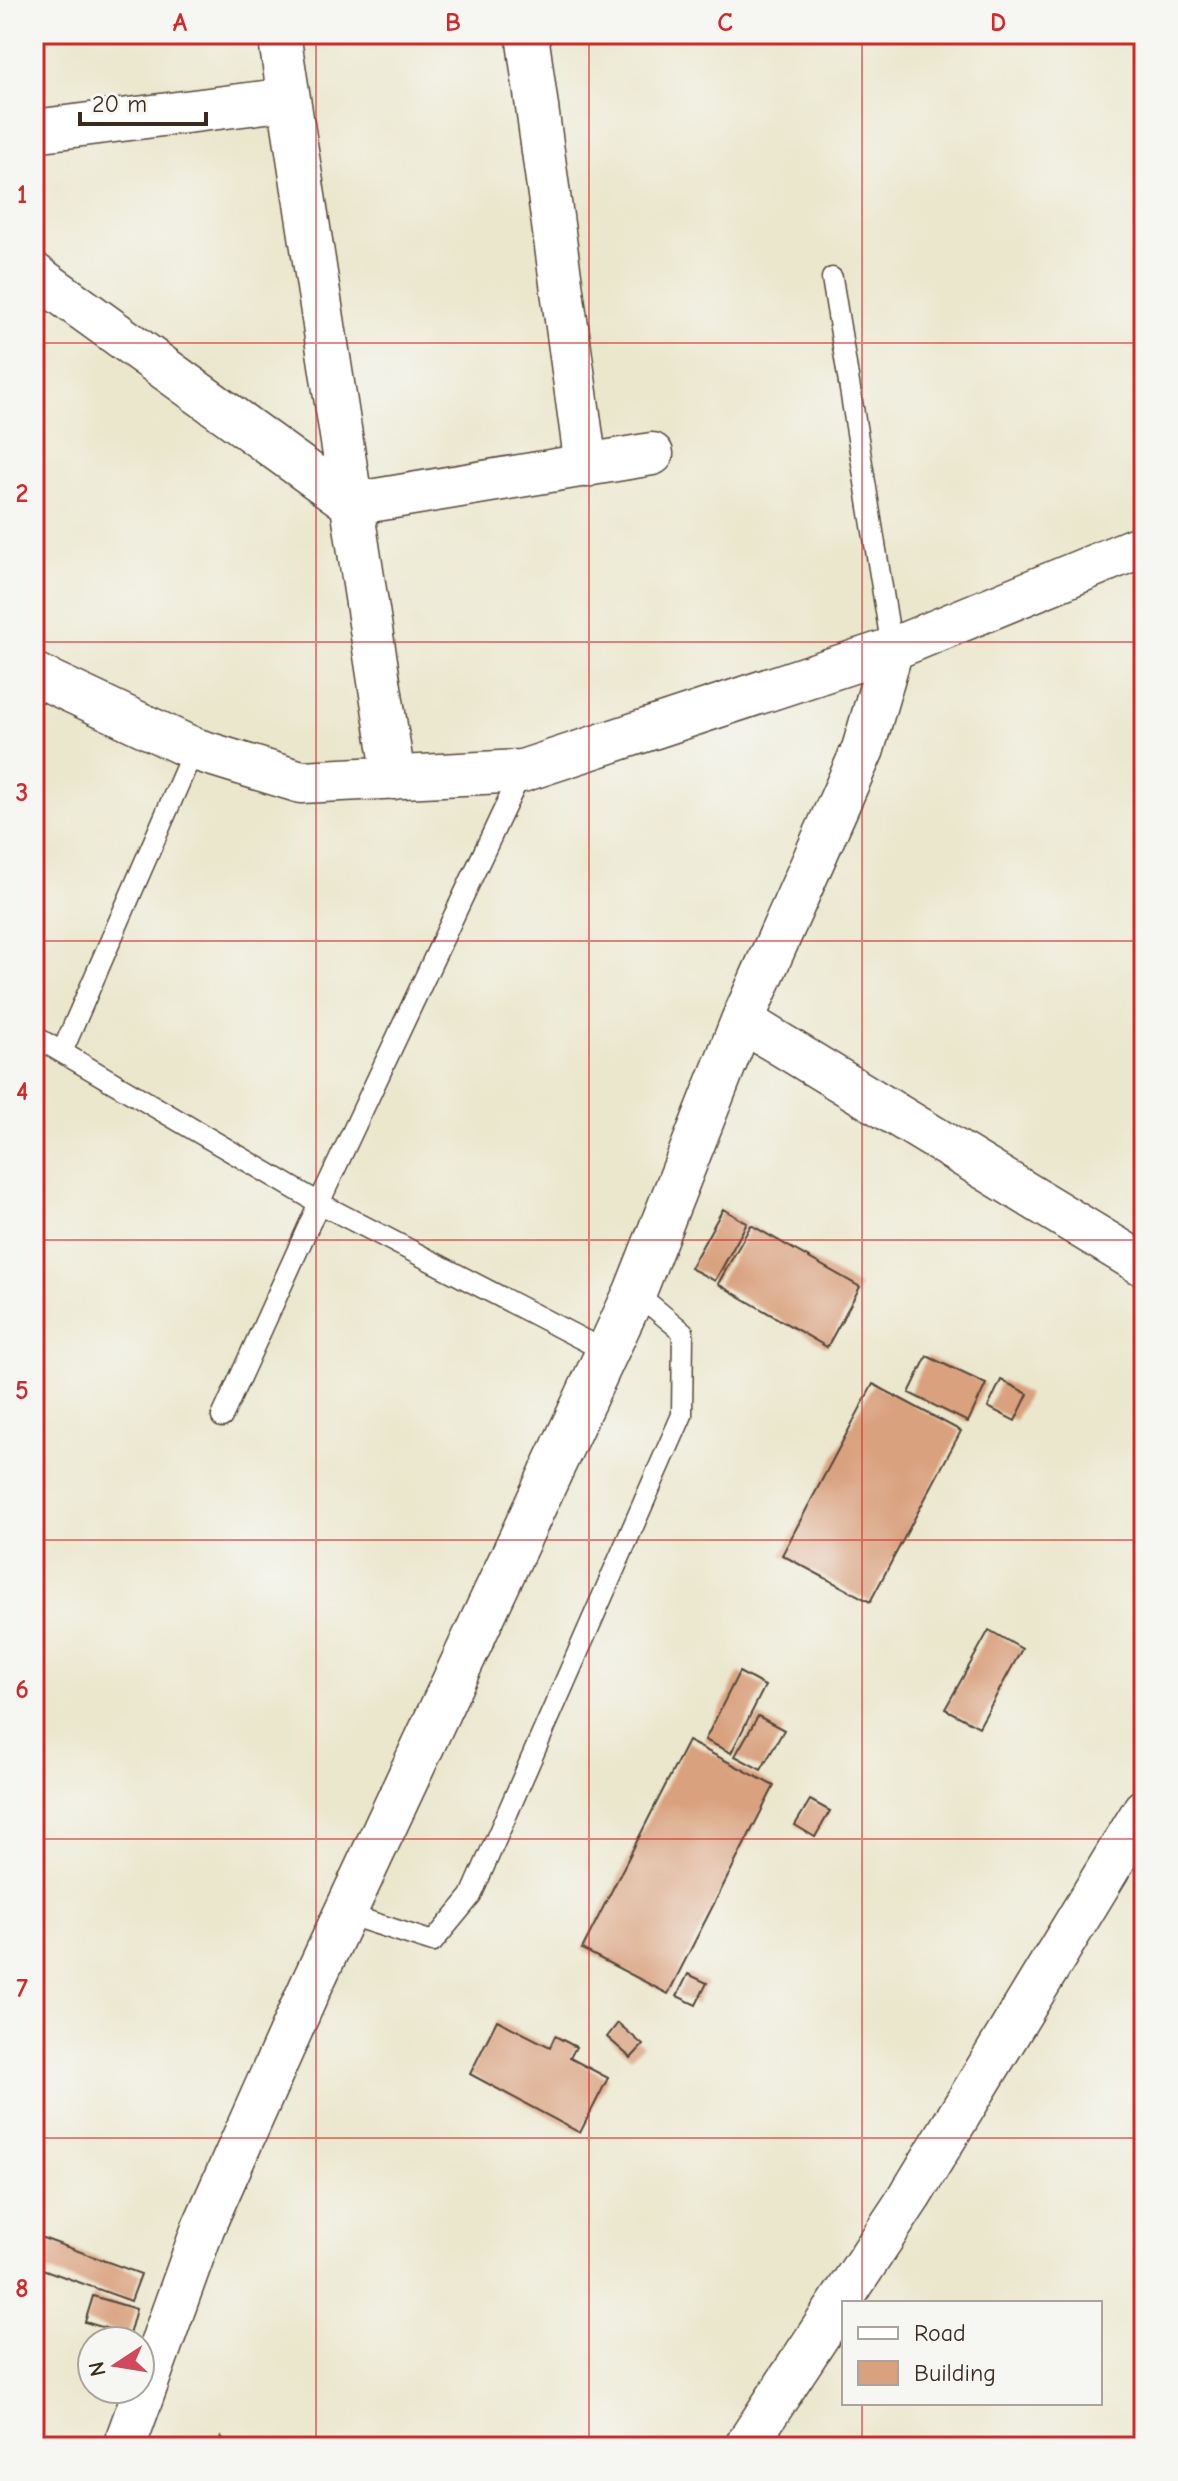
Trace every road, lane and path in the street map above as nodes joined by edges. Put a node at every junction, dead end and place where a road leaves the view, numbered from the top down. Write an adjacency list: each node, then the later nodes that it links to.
1 (279, 34): 3 (street)
2 (527, 34): 8 (street)
3 (289, 99): 4 (street); 9 (street)
4 (34, 131)
5 (34, 274): 9 (street)
6 (832, 278): 11 (lane)
7 (652, 454): 8 (street)
8 (586, 466): 9 (street)
9 (352, 504): 15 (street)
10 (1144, 545): 11 (street)
11 (892, 649): 14 (street); 16 (street)
12 (34, 674): 13 (street)
13 (194, 749): 15 (street); 18 (lane)
14 (522, 771): 15 (street); 19 (lane)
15 (394, 778)
16 (742, 1021): 20 (street); 21 (street)
17 (34, 1036): 18 (lane)
18 (62, 1052): 19 (lane)
19 (319, 1203): 22 (lane); 23 (lane)
20 (1144, 1265)
21 (635, 1292): 22 (street); 25 (lane)
22 (607, 1352): 25 (street)
23 (222, 1417)
24 (1144, 1810): 27 (street)
25 (346, 1914): 26 (street)
26 (124, 2447)
27 (745, 2447)

